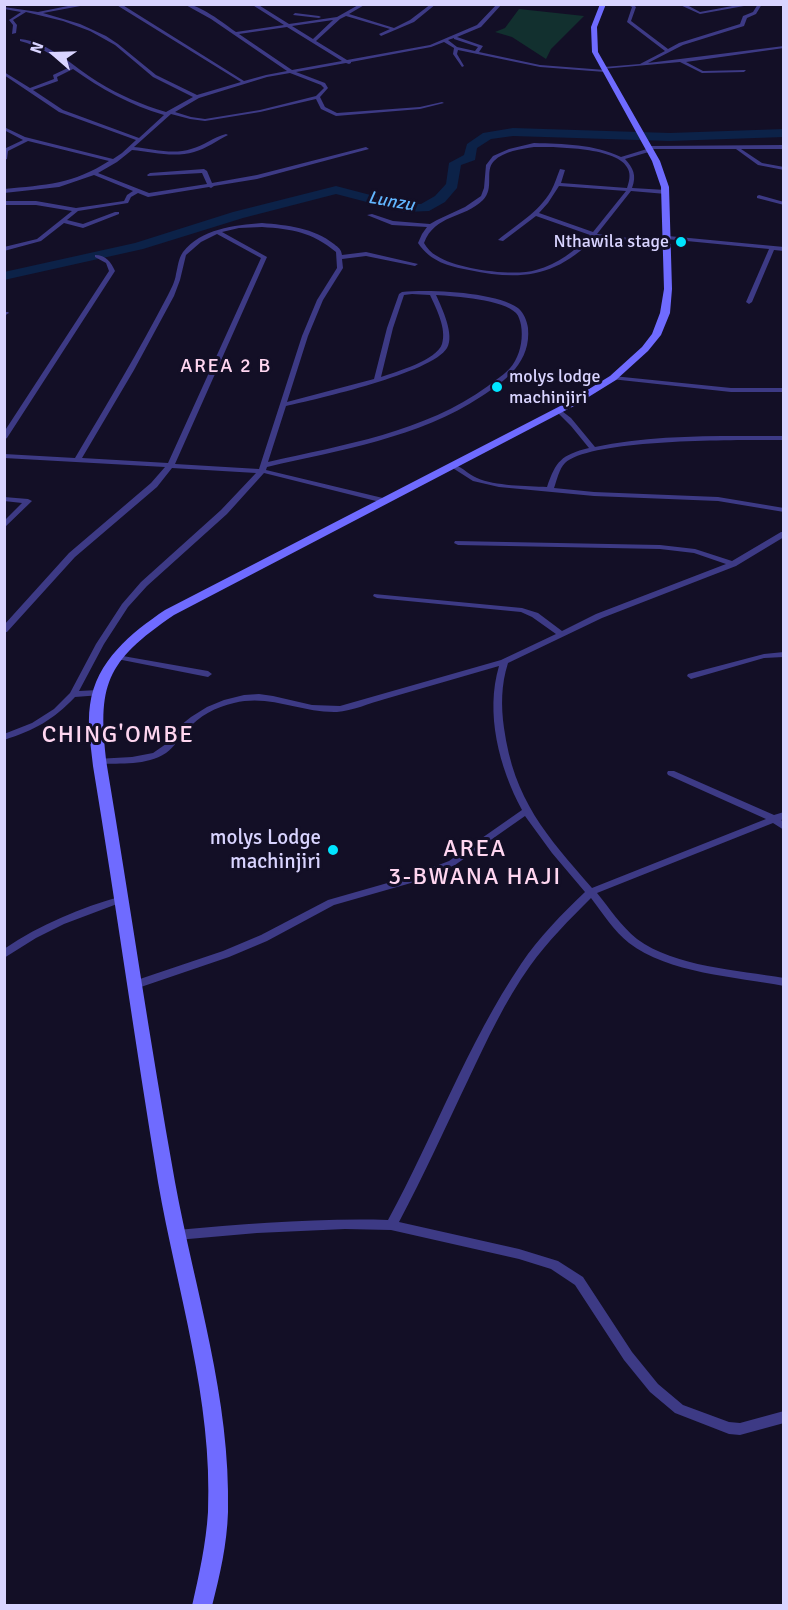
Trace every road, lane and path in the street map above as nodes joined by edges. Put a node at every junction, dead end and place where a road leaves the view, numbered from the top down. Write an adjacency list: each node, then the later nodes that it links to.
1 (117, 4): 44 (street)
2 (186, 4): 23 (street)
3 (253, 4): 20 (street)
4 (364, 4): 17 (street)
5 (434, 4): 21 (street)
6 (500, 4): 25 (street)
7 (603, 4): 40 (main road)
8 (628, 4): 31 (street)
9 (680, 4): 10 (street)
10 (753, 4)
11 (760, 4): 31 (street)
12 (85, 6): 15 (street)
13 (5, 7): 14 (street)
14 (25, 11): 15 (street); 22 (street)
15 (38, 12): 46 (street)
16 (295, 14): 19 (street)
17 (345, 14): 18 (street); 21 (street)
18 (338, 18): 19 (street); 27 (street)
19 (329, 19): 20 (street)
20 (283, 24): 23 (street); 27 (street)
21 (394, 29): 24 (street)
22 (14, 33)
23 (236, 33): 42 (street)
24 (381, 35)
25 (456, 38): 28 (street); 32 (street)
26 (22, 40): 39 (street)
27 (313, 41): 36 (street)
28 (446, 41): 30 (street); 36 (street)
29 (783, 47): 35 (street)
30 (456, 48): 32 (street); 37 (street)
31 (667, 50): 38 (street)
32 (476, 52): 33 (street)
33 (484, 54): 34 (street); 40 (street)
34 (480, 59)
35 (680, 61): 38 (street); 41 (street)
36 (349, 63): 42 (street)
37 (462, 66)
38 (640, 66): 40 (street)
39 (72, 67): 45 (street); 49 (street)
40 (604, 69): 54 (main road)
41 (744, 71)
42 (292, 72): 44 (street); 47 (street)
43 (4, 73): 45 (street)
44 (242, 81): 46 (street)
45 (30, 90): 53 (street)
46 (197, 97): 49 (street)
47 (318, 97): 48 (street); 49 (street)
48 (442, 103)
49 (169, 113): 53 (street)
50 (4, 128): 52 (street)
51 (226, 135): 56 (street)
52 (28, 139): 60 (street); 61 (street)
53 (138, 139): 56 (street)
54 (646, 143): 58 (street); 59 (street); 71 (main road)
55 (783, 147): 58 (street)
56 (130, 148): 61 (street)
57 (366, 149): 67 (street)
58 (738, 149): 62 (street)
59 (622, 158): 68 (street); 80 (street)
60 (4, 159)
61 (115, 161): 64 (street)
62 (783, 169)
63 (562, 170): 66 (street)
64 (94, 173): 69 (street); 70 (street)
65 (150, 175): 67 (street)
66 (558, 184): 68 (street); 77 (street)
67 (211, 186): 70 (street)
68 (628, 189): 71 (street); 82 (street)
69 (4, 191)
70 (138, 191): 75 (street)
71 (666, 192): 84 (main road)
72 (759, 197): 74 (street)
73 (4, 203): 75 (street)
74 (783, 204)
75 (76, 210): 79 (street)
76 (117, 213): 79 (street)
77 (536, 214): 82 (street); 83 (street)
78 (370, 215): 80 (street)
79 (64, 221): 85 (street)
80 (430, 226): 82 (street)
81 (217, 232): 89 (street); 102 (street); 103 (street)
82 (595, 235): 84 (street)
83 (501, 240)
84 (668, 242): 86 (street); 93 (main road)
85 (4, 249)
86 (772, 249): 87 (street); 92 (street)
87 (783, 249)
88 (97, 256): 98 (street)
89 (341, 257): 90 (street); 96 (street)
90 (415, 264)
91 (433, 294): 94 (street); 94 (street); 105 (street)
92 (749, 302)
93 (613, 378): 95 (street); 97 (main road)
94 (377, 379): 96 (street)
95 (783, 390)
96 (283, 405): 105 (street)
97 (558, 410): 100 (street); 104 (main road)
98 (4, 438)
99 (783, 438): 100 (street)
100 (593, 449): 106 (street)
101 (4, 456): 102 (street)
102 (78, 459): 103 (street)
103 (171, 465): 105 (street); 115 (street)
104 (451, 465): 106 (street); 108 (main road)
105 (264, 468): 108 (street); 123 (street)
106 (550, 489): 109 (street)
107 (4, 499): 110 (street)
108 (384, 501): 118 (main road)
109 (783, 510)
110 (4, 526)
111 (783, 534): 113 (street)
112 (458, 543): 113 (street)
113 (733, 564): 116 (street)
114 (377, 596): 116 (street)
115 (4, 630)
116 (561, 634): 119 (street)
117 (783, 654): 121 (street)
118 (117, 657): 120 (street); 122 (main road)
119 (504, 662): 125 (street); 127 (street)
120 (208, 674)
121 (691, 676)
122 (98, 693): 123 (street); 125 (main road)
123 (73, 694): 124 (street)
124 (4, 737)
125 (99, 761): 131 (main road)
126 (670, 773): 128 (street)
127 (526, 811): 130 (street); 134 (street)
128 (779, 817): 129 (street); 130 (street)
129 (783, 826)
130 (591, 892): 133 (street); 135 (street)
131 (122, 899): 132 (street); 134 (main road)
132 (4, 954)
133 (783, 982)
134 (135, 985): 136 (main road)
135 (391, 1225): 136 (street); 137 (street)
136 (177, 1235): 138 (main road)
137 (783, 1417)
138 (202, 1605)

